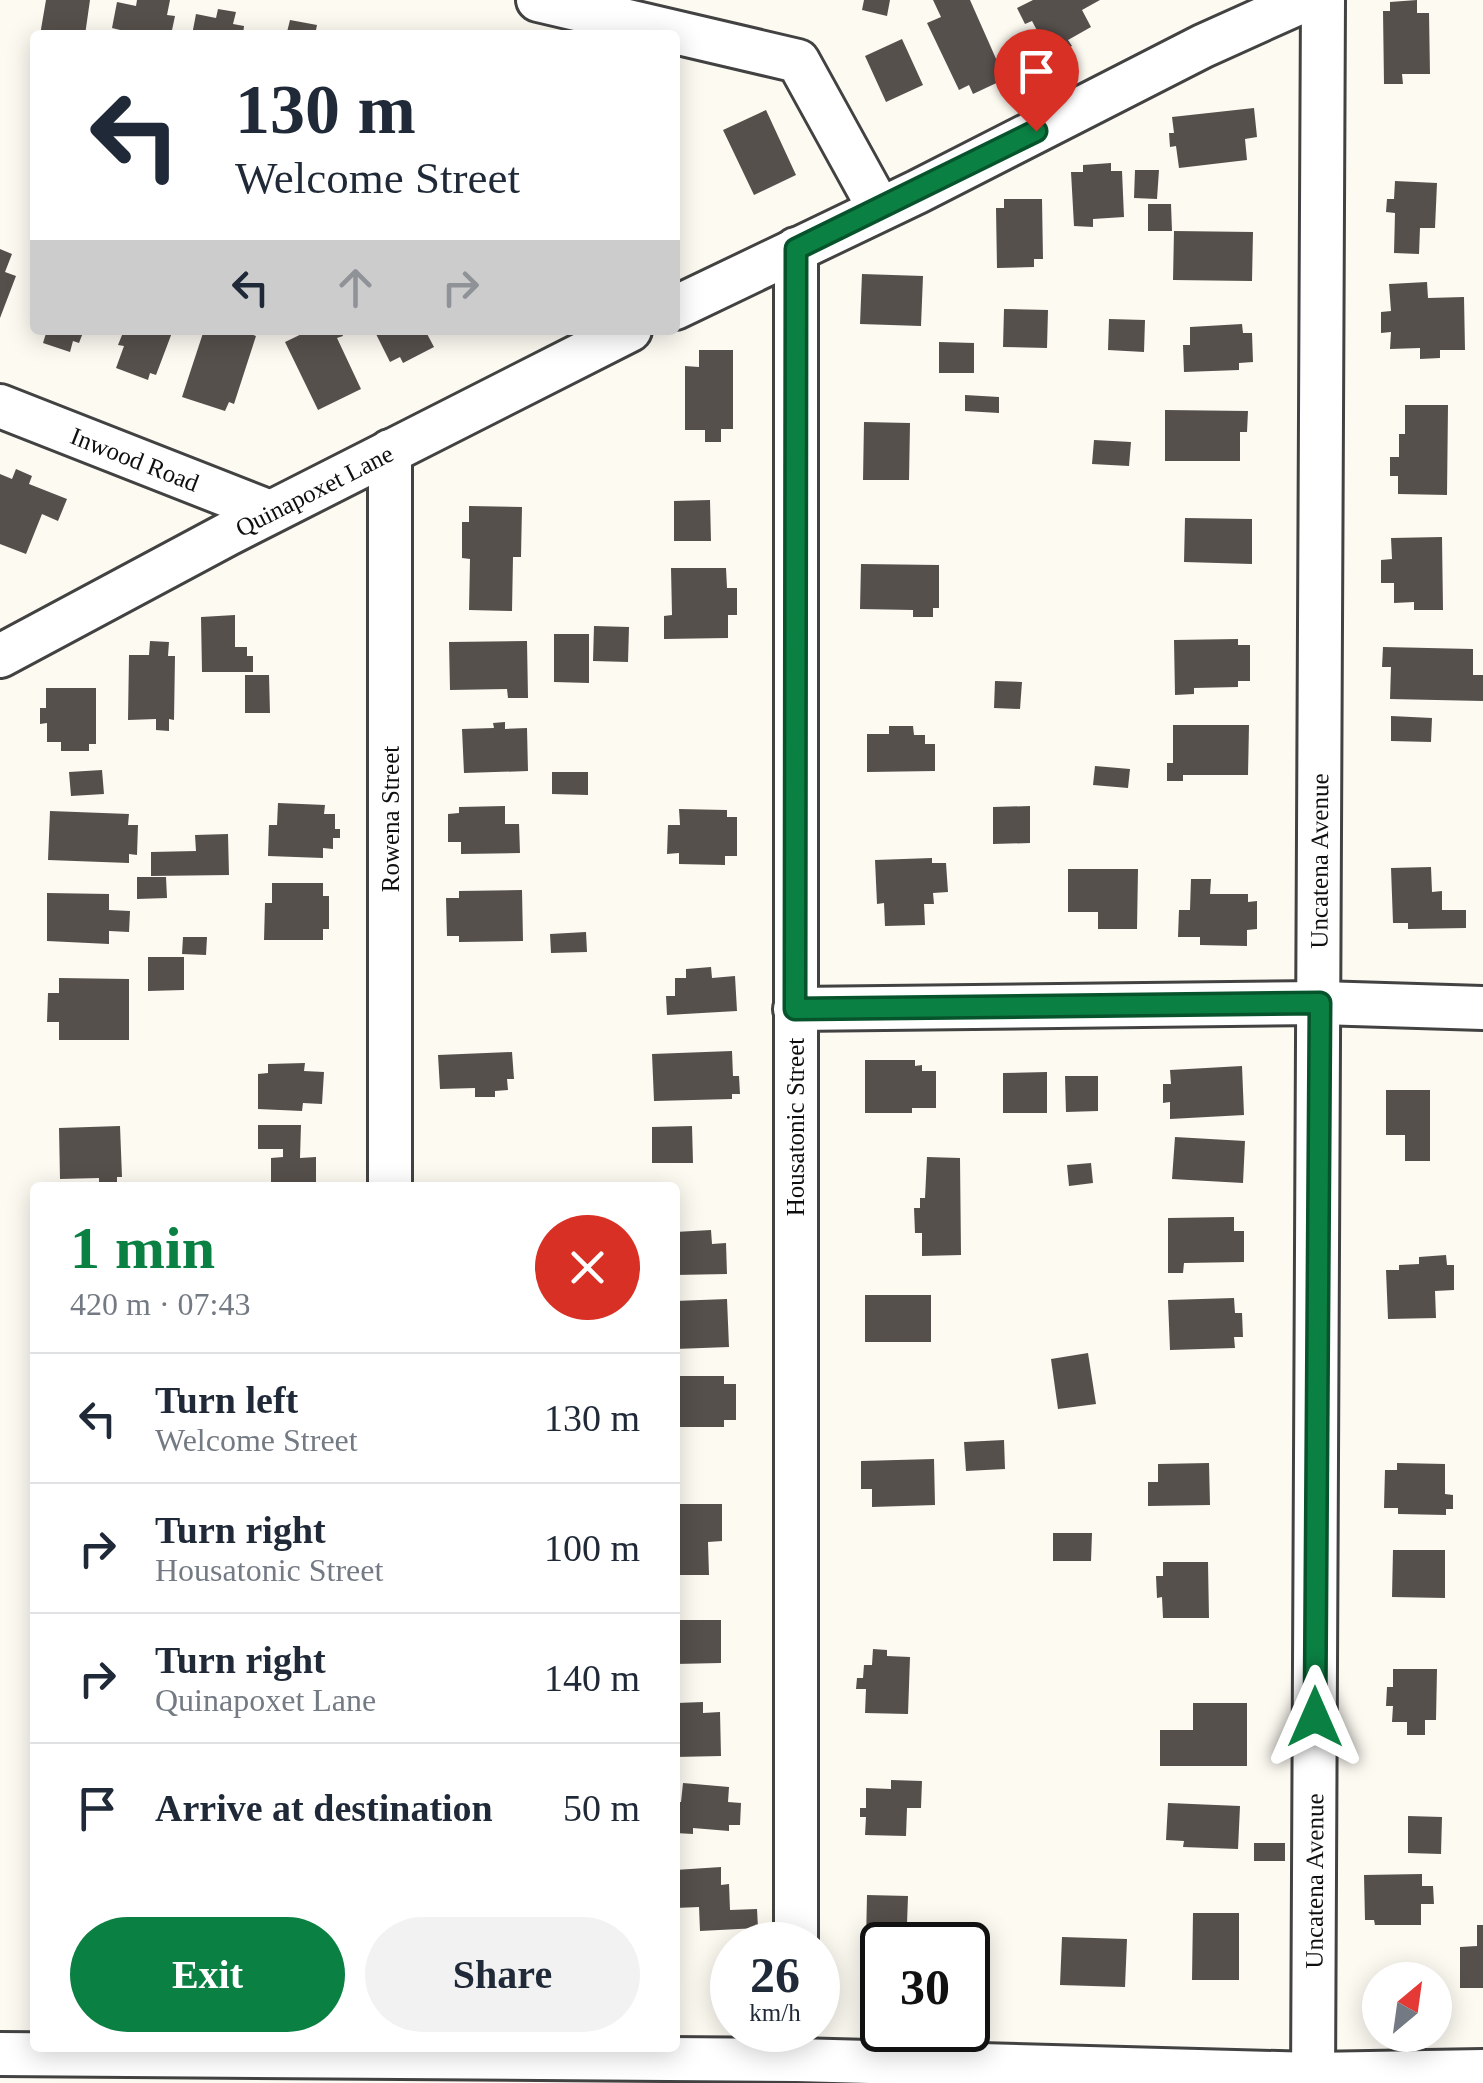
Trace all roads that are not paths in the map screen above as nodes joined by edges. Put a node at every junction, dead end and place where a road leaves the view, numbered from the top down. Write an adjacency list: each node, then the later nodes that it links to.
1 (538, 0): 4 (street)
2 (1305, 0): 6 (street)
3 (1323, 0): 14 (street, Uncatena Avenue)
4 (666, 30)
5 (680, 33): 6 (street)
6 (878, 208): 7 (street)
7 (796, 249): 8 (street); 16 (street, Housatonic Street)
8 (680, 306)
9 (620, 335): 11 (street, Quinapoxet Lane)
10 (0, 406): 12 (street, Inwood Road)
11 (390, 452): 12 (street, Quinapoxet Lane); 17 (street, Rowena Street)
12 (270, 512): 13 (street, Quinapoxet Lane)
13 (0, 656)
14 (1320, 1003): 15 (street); 16 (street); 23 (street, Uncatena Avenue)
15 (1483, 1008)
16 (795, 1009): 18 (street, Housatonic Street)
17 (390, 1182)
18 (796, 1922)
19 (0, 2054): 21 (street)
20 (796, 2058): 21 (street); 23 (street)
21 (390, 2063)
22 (1483, 2071): 23 (street)
23 (1313, 2078)

